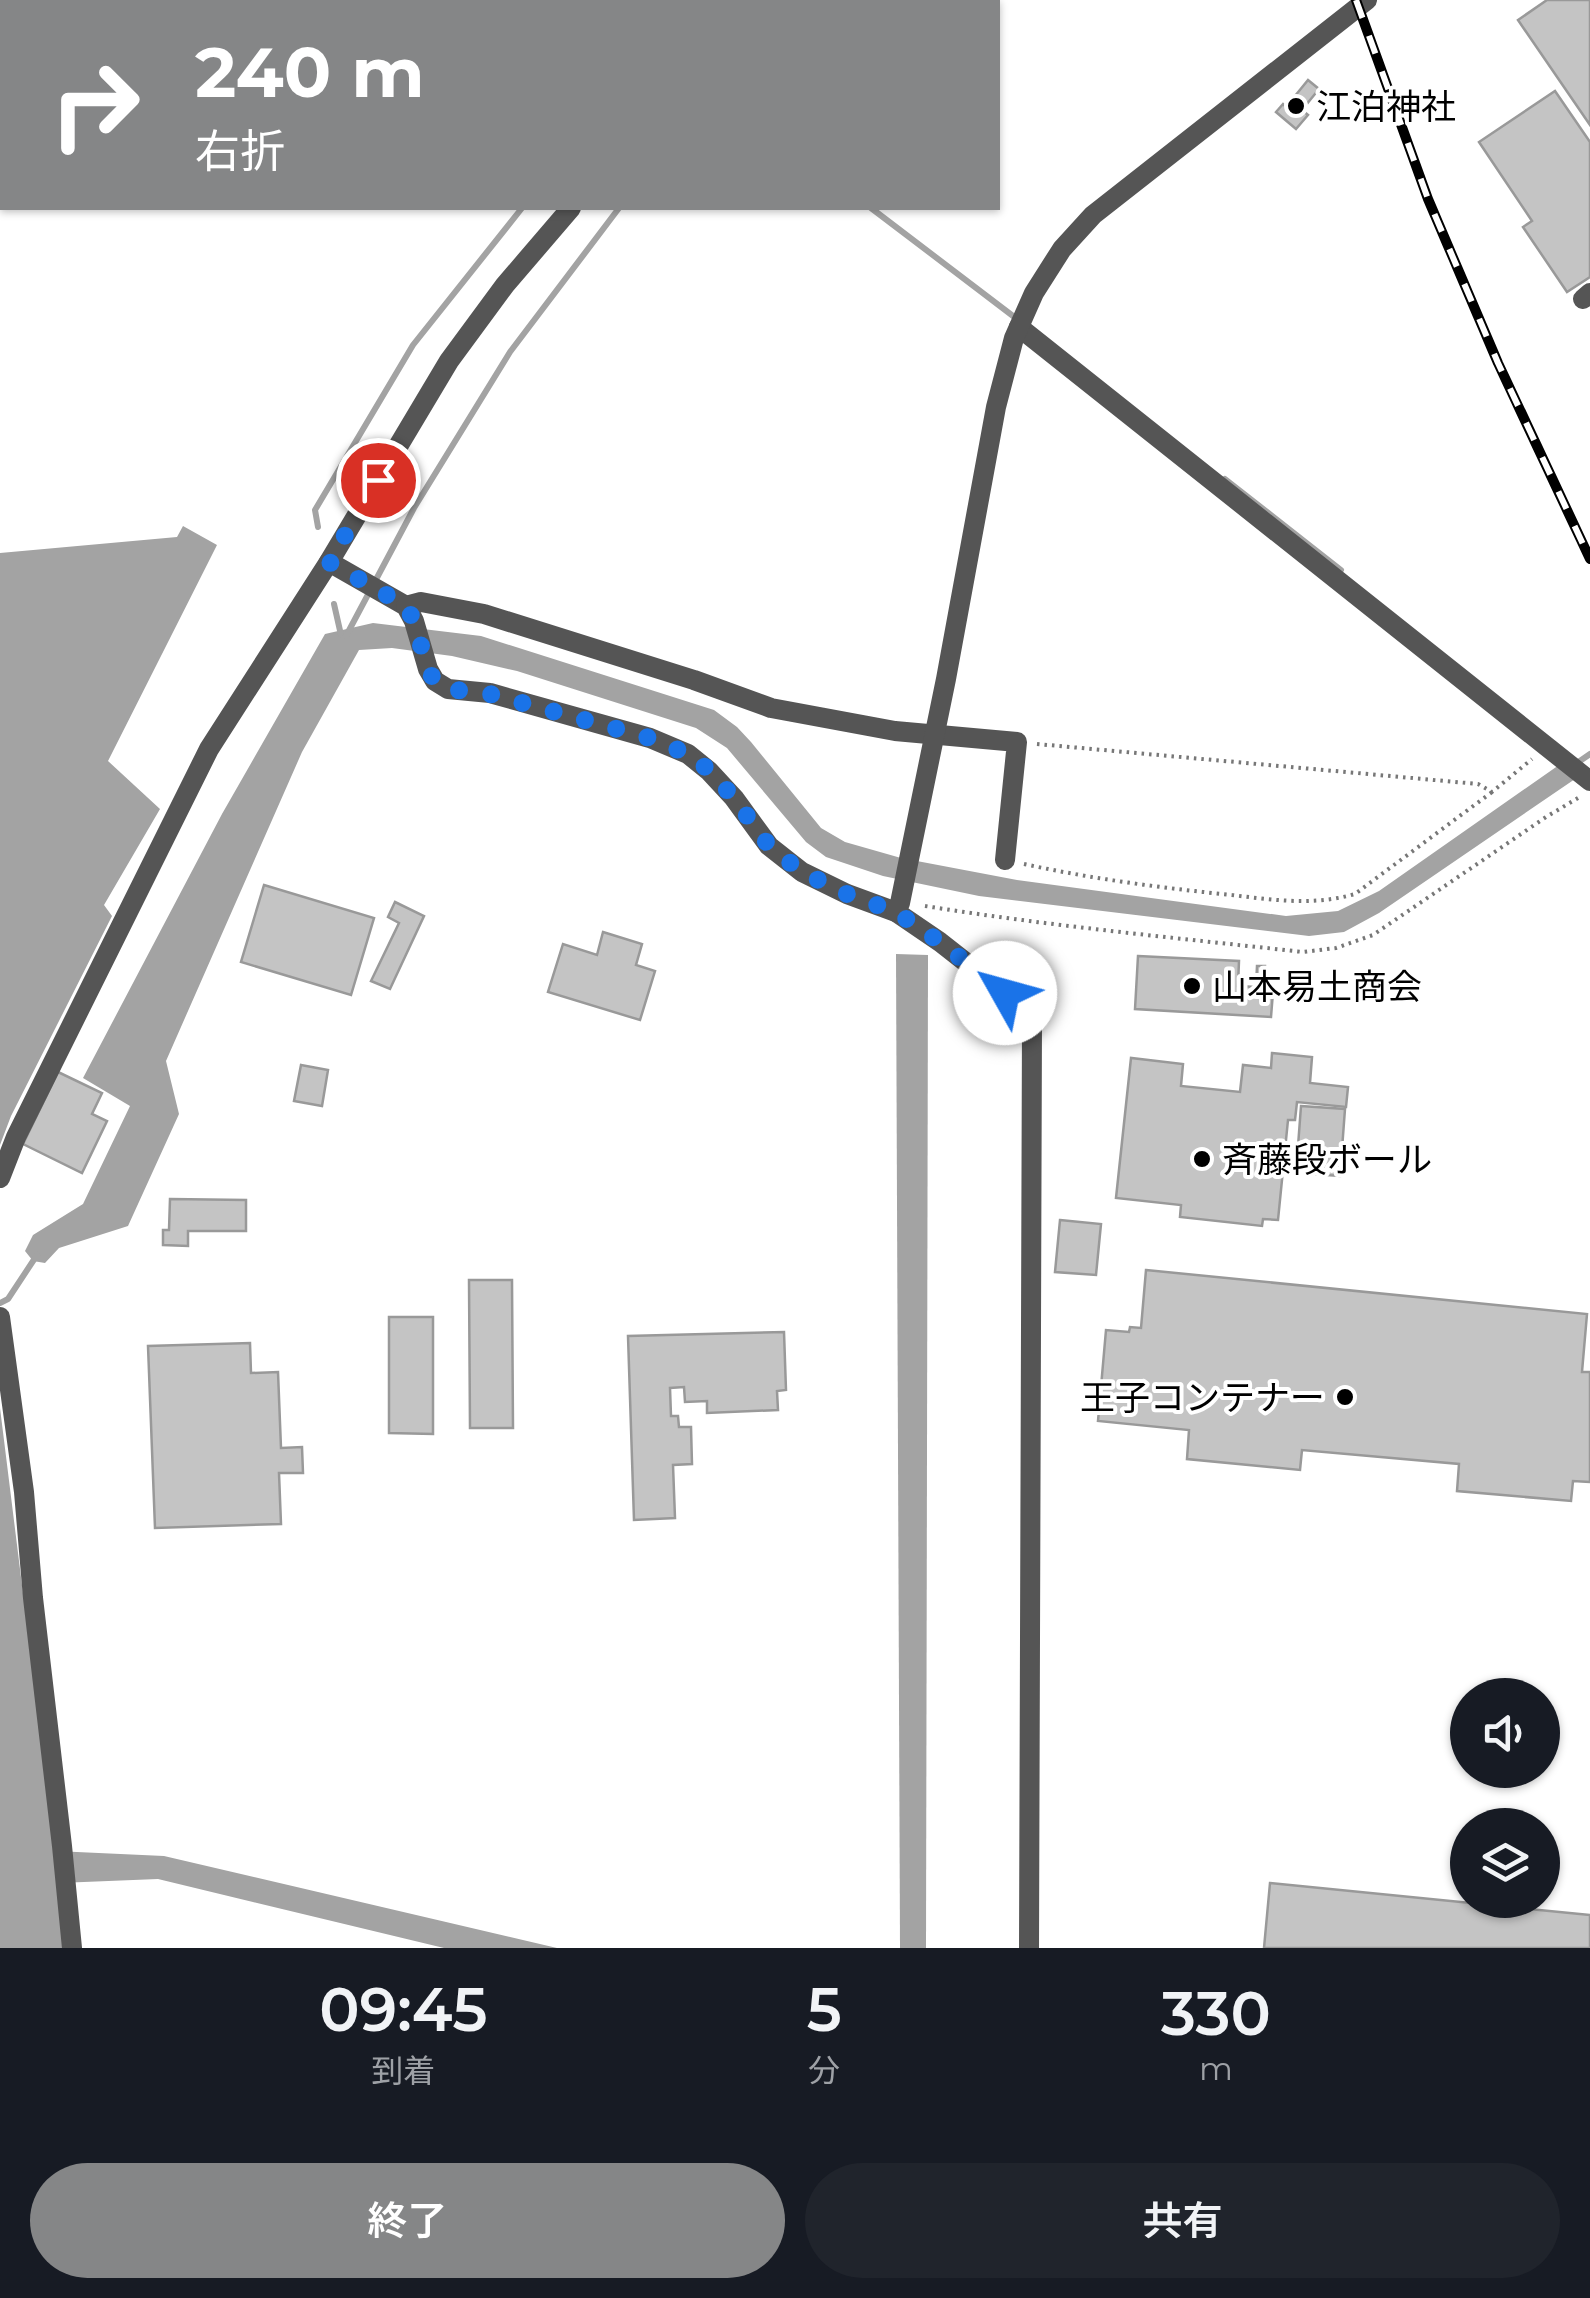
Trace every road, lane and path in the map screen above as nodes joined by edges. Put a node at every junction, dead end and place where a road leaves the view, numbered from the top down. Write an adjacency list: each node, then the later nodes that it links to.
1 (1367, 0): 3 (street)
2 (569, 210): 4 (street)
3 (1018, 327): 6 (street); 8 (street)
4 (329, 562): 5 (street); 14 (street)
5 (404, 608): 6 (street); 13 (street)
6 (935, 733): 7 (street); 13 (street)
7 (1017, 742): 11 (path); 12 (street)
8 (1550, 750): 9 (street); 11 (path)
9 (1590, 781)
10 (1590, 791): 13 (path)
11 (1492, 792): 12 (path)
12 (1005, 860)
13 (900, 901): 17 (street)
14 (0, 1178)
15 (0, 1316): 16 (street)
16 (72, 1948)
17 (1029, 1948)

